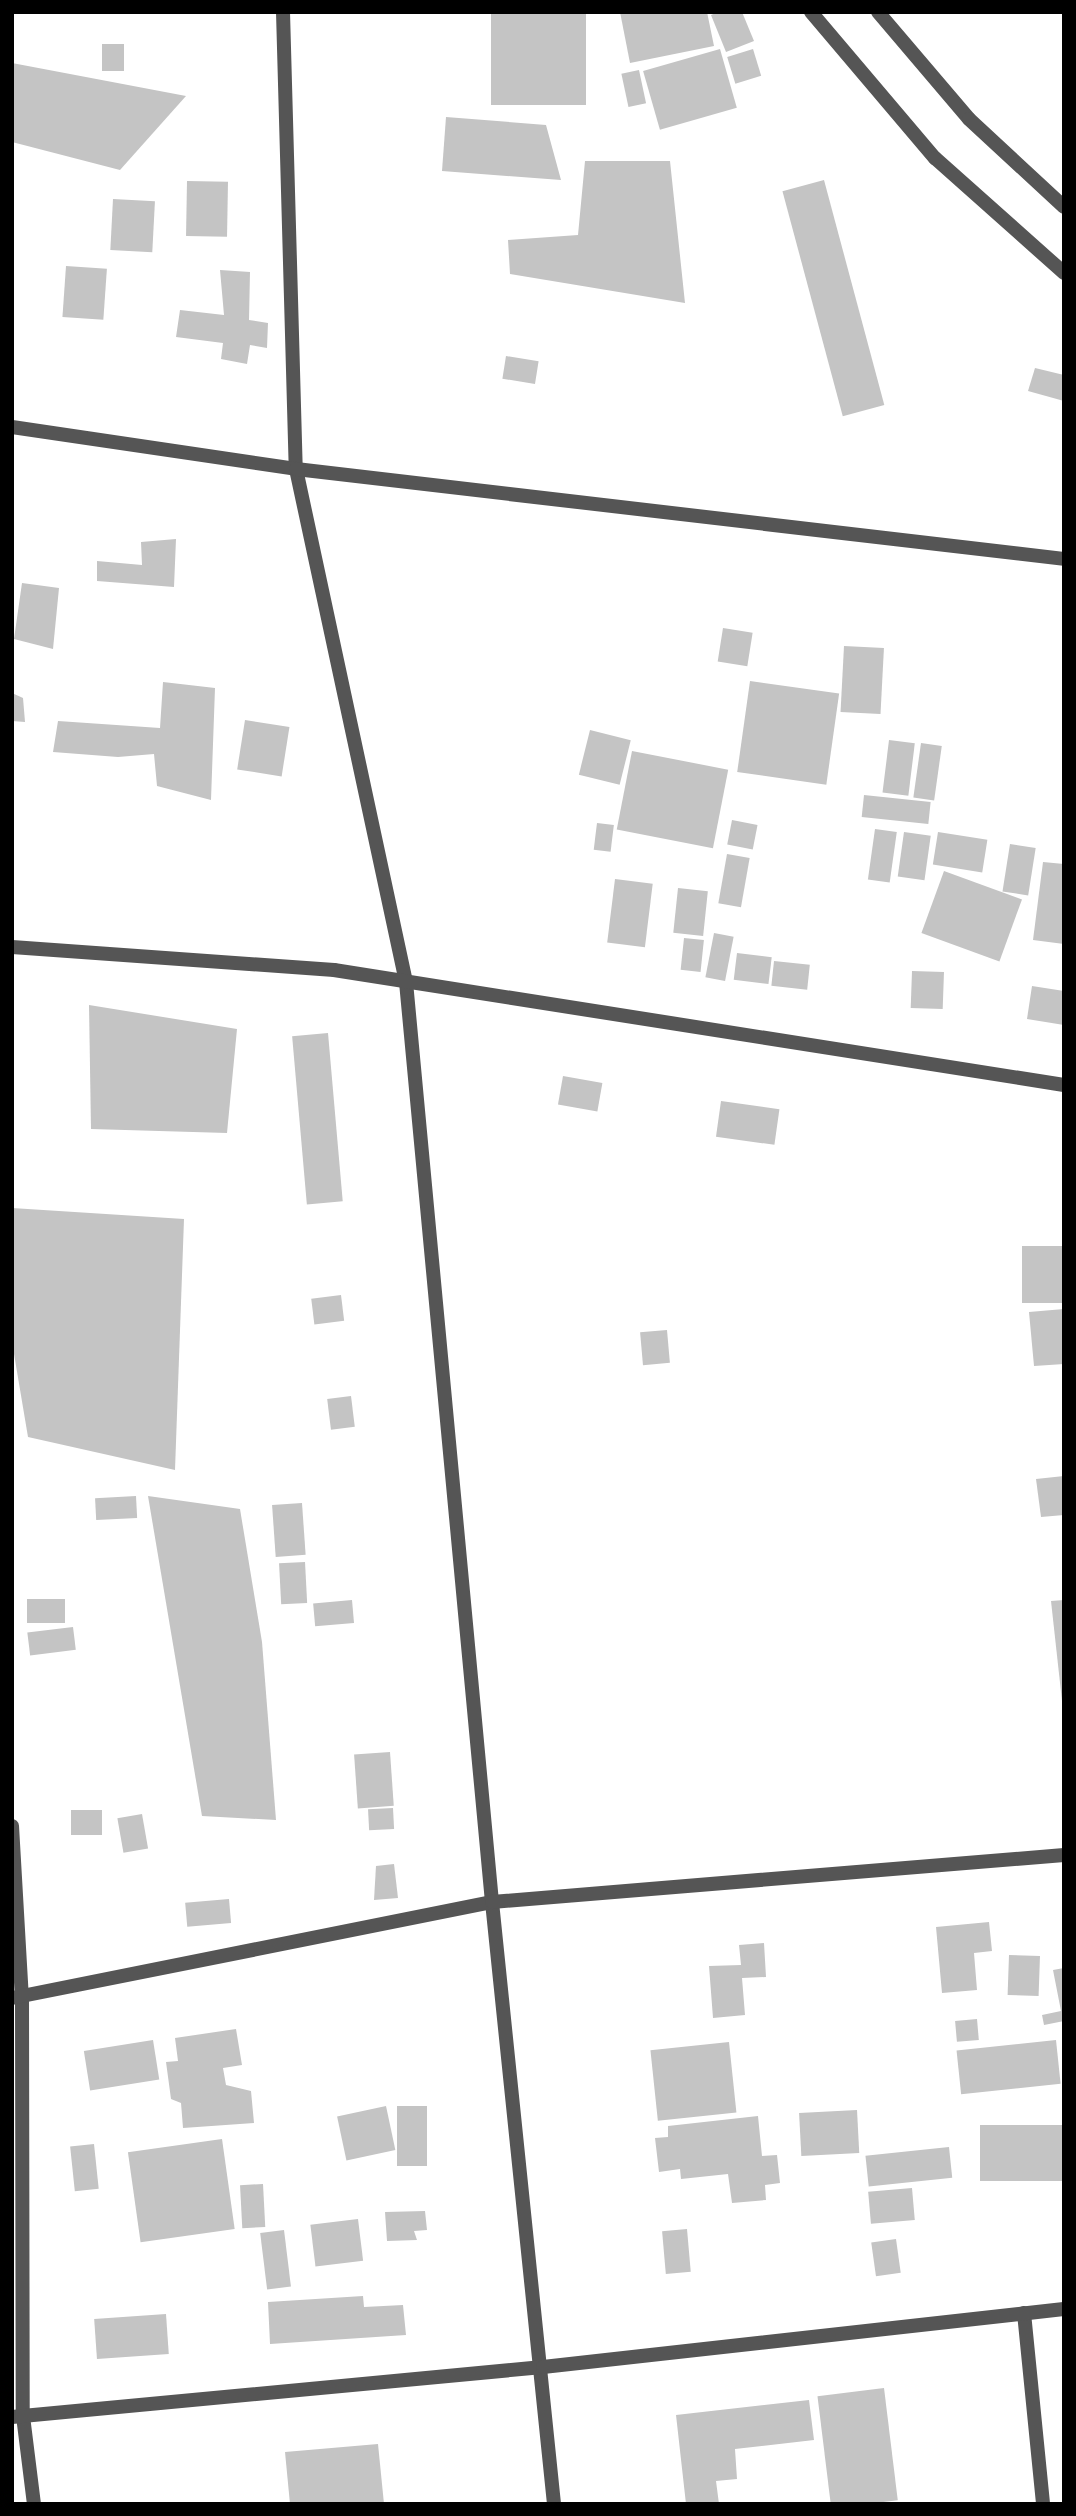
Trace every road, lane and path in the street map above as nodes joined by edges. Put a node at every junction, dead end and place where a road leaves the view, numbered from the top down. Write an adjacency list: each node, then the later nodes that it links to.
1 (283, 12): 7 (street)
2 (811, 12): 5 (street)
3 (878, 12): 4 (street)
4 (1064, 207)
5 (1064, 273)
6 (12, 427): 7 (street)
7 (296, 469): 8 (street); 10 (street)
8 (1064, 559)
9 (12, 947): 10 (street)
10 (407, 982): 11 (street); 14 (street)
11 (1064, 1085)
12 (12, 1826): 15 (street)
13 (1064, 1855): 14 (street)
14 (492, 1902): 15 (street); 18 (street)
15 (17, 1998): 19 (street)
16 (1064, 2309): 17 (street)
17 (1024, 2314): 18 (street); 22 (street)
18 (542, 2367): 19 (street); 21 (street)
19 (18, 2416): 20 (street)
20 (34, 2504)
21 (554, 2504)
22 (1043, 2504)

